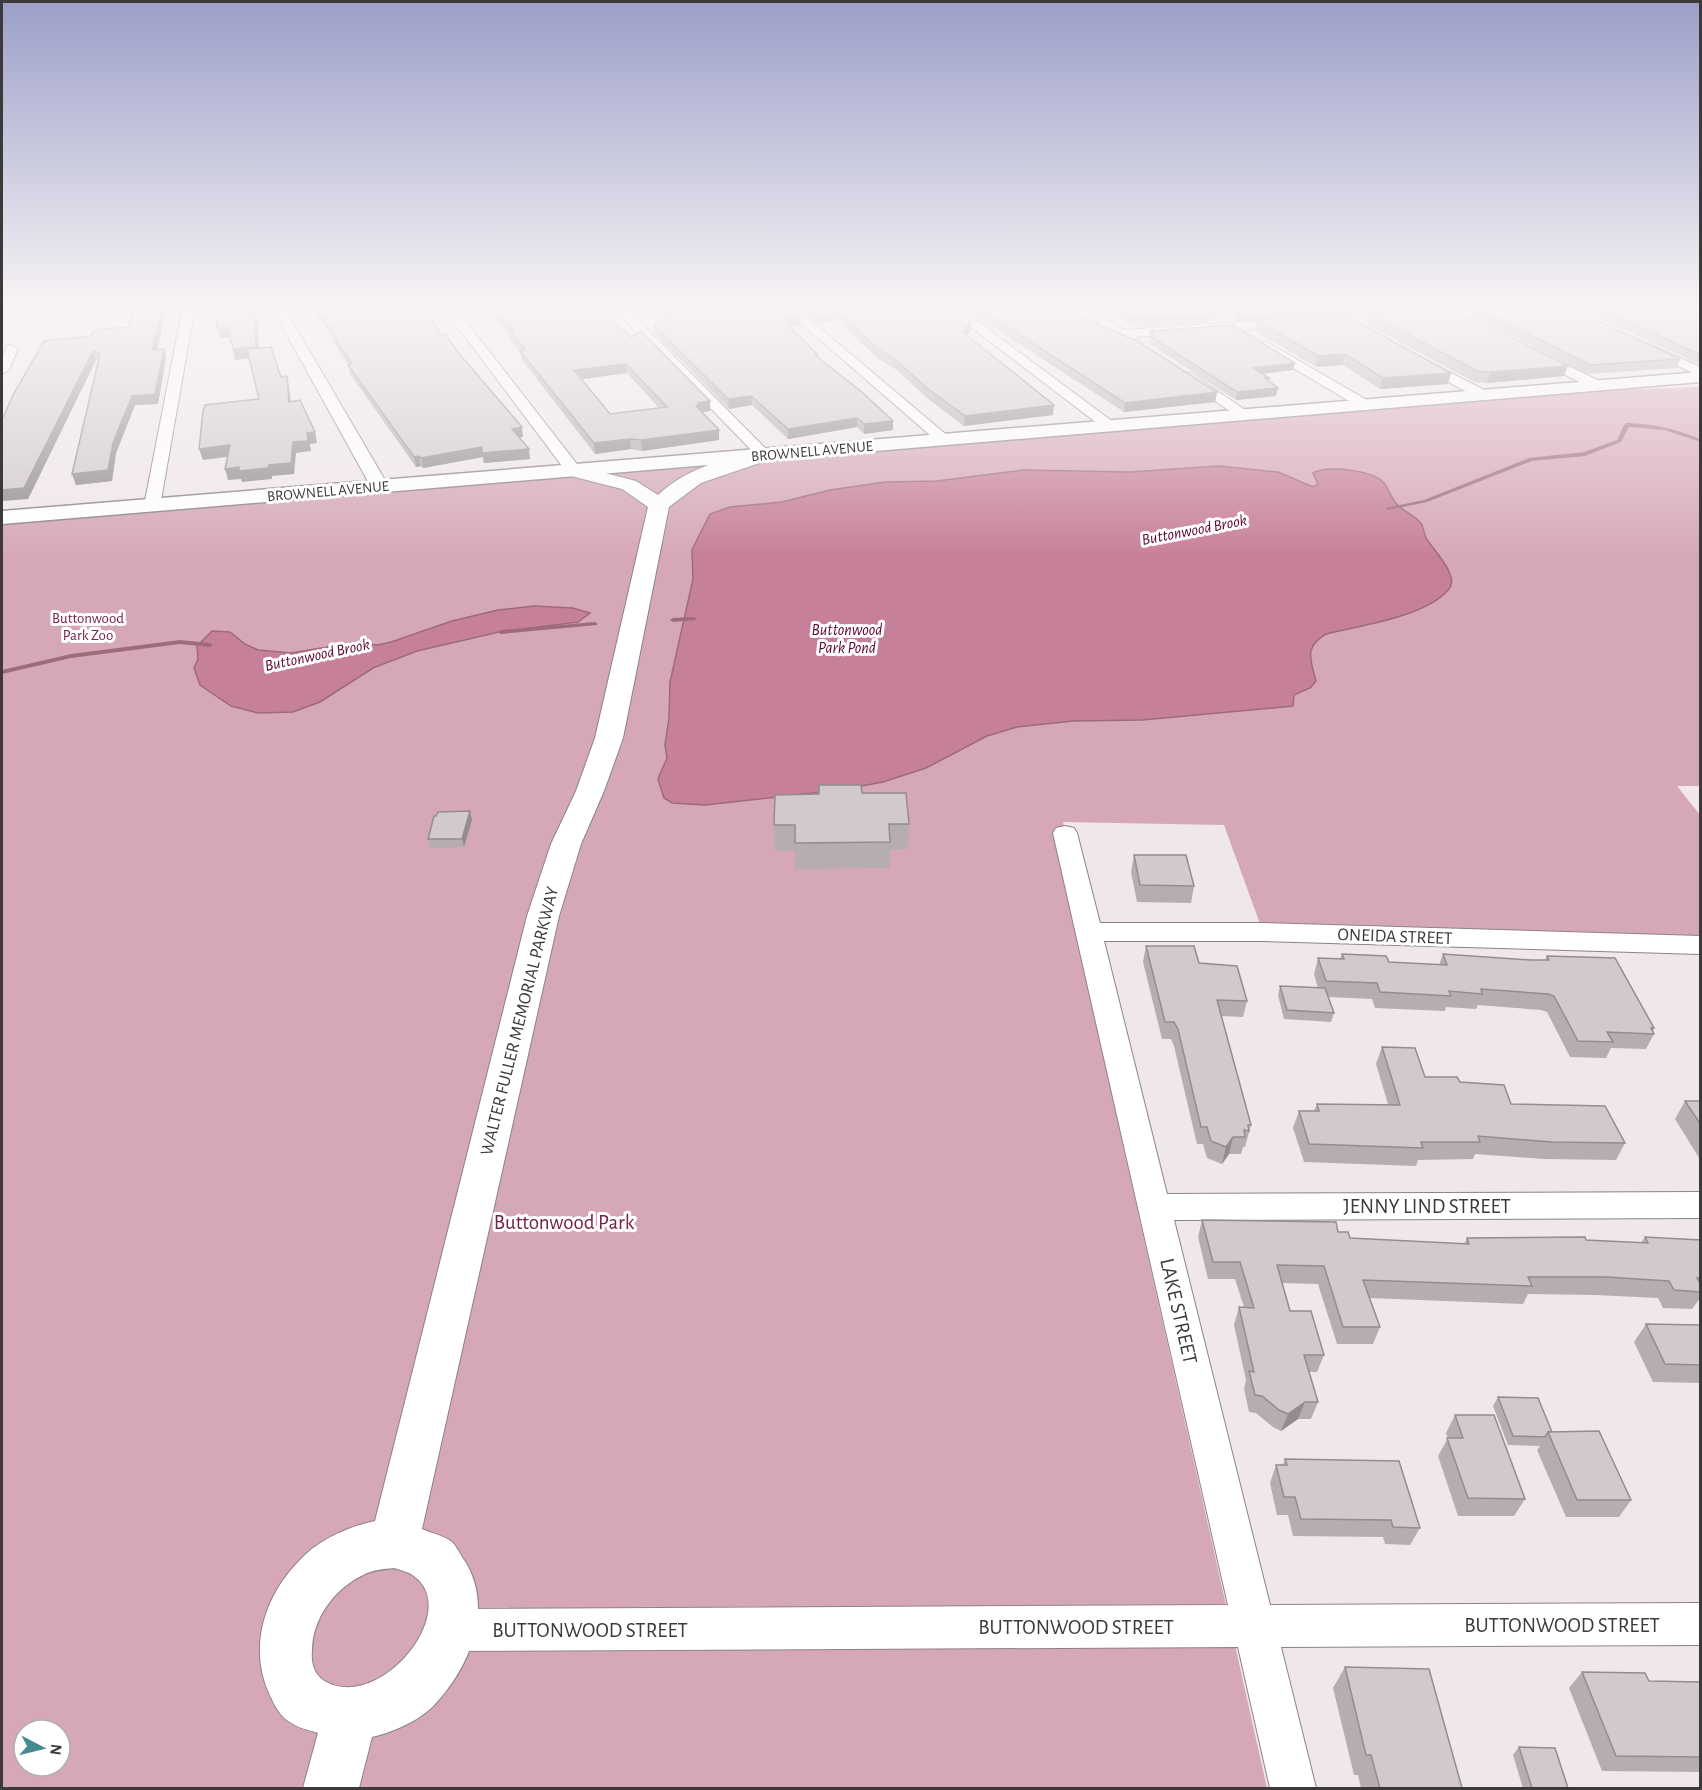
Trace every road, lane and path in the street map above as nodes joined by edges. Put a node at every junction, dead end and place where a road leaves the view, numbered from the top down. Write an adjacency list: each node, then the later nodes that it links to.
1 (174, 390): 20 (street)
2 (325, 390): 18 (street)
3 (512, 390): 17 (street)
4 (699, 390): 16 (street)
5 (885, 390): 15 (street)
6 (1061, 390): 14 (street)
7 (1207, 390): 13 (street)
8 (1339, 390): 12 (street)
9 (1473, 390): 11 (street)
10 (1559, 390): 11 (main road, BROWNELL AVENUE)
11 (1485, 396): 12 (main road, BROWNELL AVENUE)
12 (1367, 406): 13 (main road, BROWNELL AVENUE)
13 (1247, 416): 14 (main road, BROWNELL AVENUE)
14 (1111, 427): 15 (main road, BROWNELL AVENUE)
15 (944, 440): 16 (main road, BROWNELL AVENUE)
16 (764, 455): 17 (main road, BROWNELL AVENUE); 19 (street)
17 (574, 471): 18 (main road, BROWNELL AVENUE); 19 (street)
18 (379, 487): 20 (main road, BROWNELL AVENUE)
19 (659, 505): 27 (street, WALTER FULLER MEMORIAL PARKWAY)
20 (152, 506): 21 (main road, BROWNELL AVENUE)
21 (2, 518)
22 (1065, 833): 23 (street, LAKE STREET)
23 (1089, 932): 24 (street, ONEIDA STREET); 26 (street, LAKE STREET)
24 (1701, 945)
25 (1701, 1205): 26 (street, JENNY LIND STREET)
26 (1155, 1207): 29 (street, LAKE STREET)
27 (394, 1543): 30 (street); 31 (street)
28 (1701, 1624): 29 (street, BUTTONWOOD STREET)
29 (1254, 1626): 30 (street, BUTTONWOOD STREET); 33 (street, LAKE STREET)
30 (452, 1630): 31 (street)
31 (350, 1715): 32 (street)
32 (331, 1788)
33 (1293, 1788)

